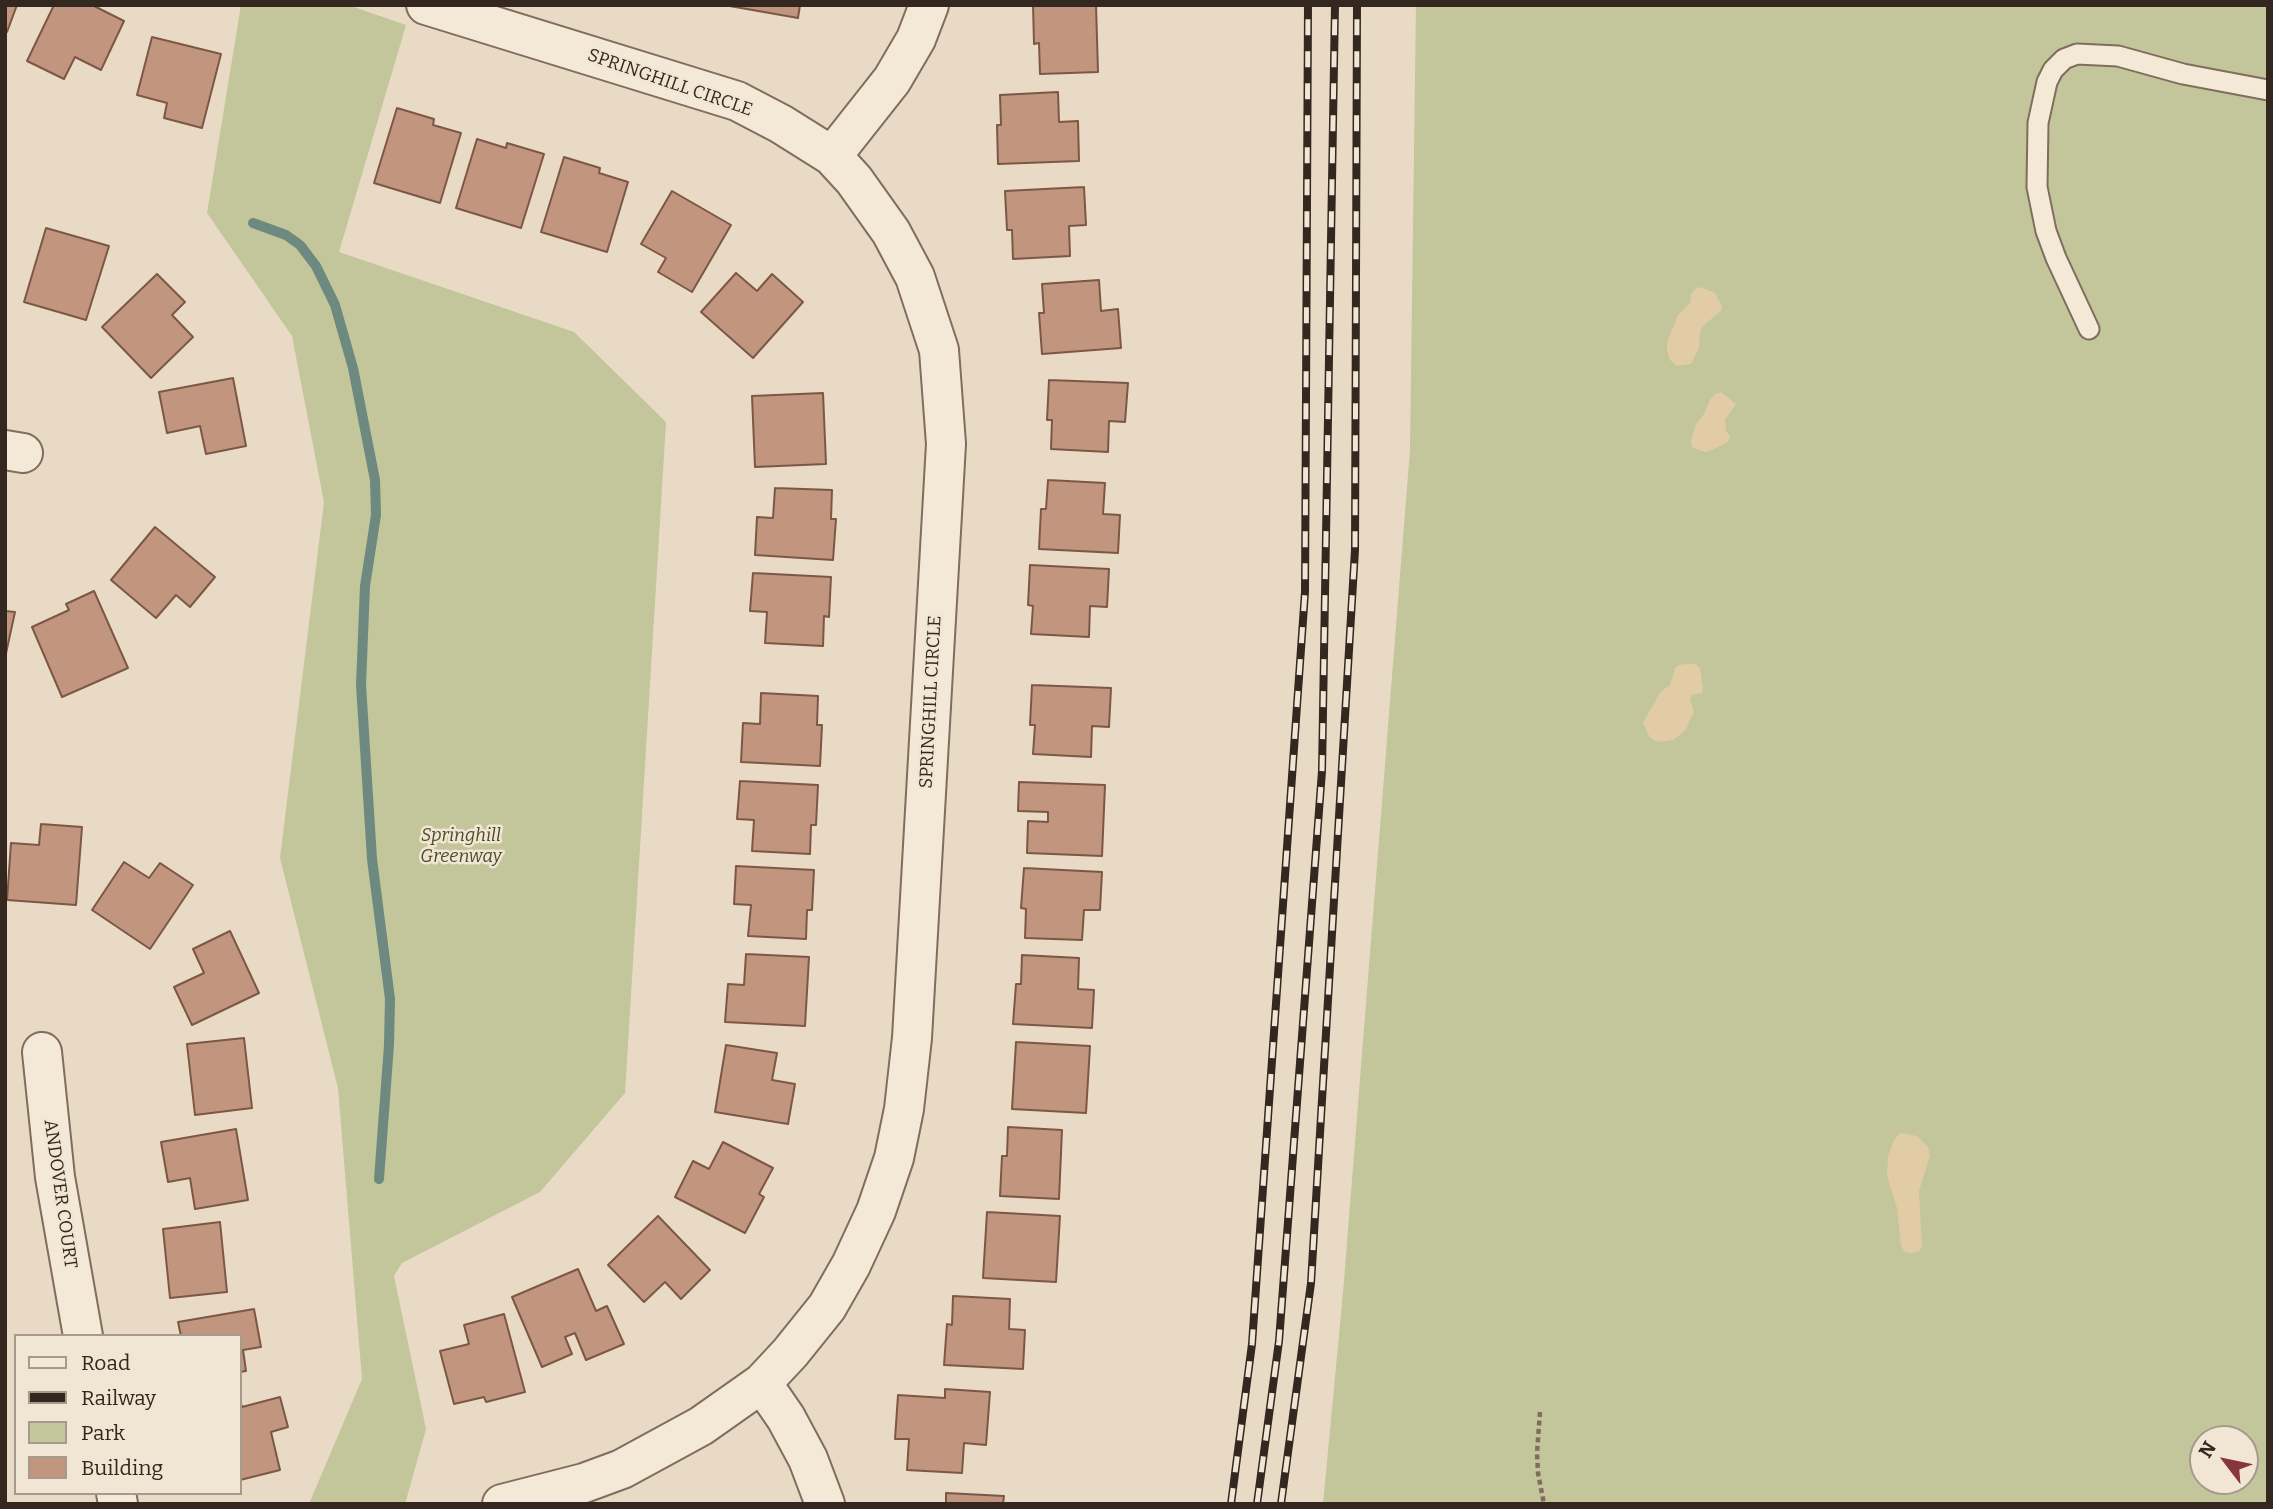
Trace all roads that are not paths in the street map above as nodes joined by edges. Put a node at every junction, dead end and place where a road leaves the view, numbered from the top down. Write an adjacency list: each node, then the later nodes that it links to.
1 (426, 5): 4 (street, SPRINGHILL CIRCLE)
2 (929, 5): 4 (street)
3 (2268, 90): 5 (lane)
4 (832, 156): 8 (street, SPRINGHILL CIRCLE)
5 (2089, 329)
6 (42, 1052): 7 (street, ANDOVER COURT)
7 (83, 1334)
8 (762, 1383): 9 (street, SPRINGHILL CIRCLE); 10 (street)
9 (502, 1504)
10 (825, 1504)

